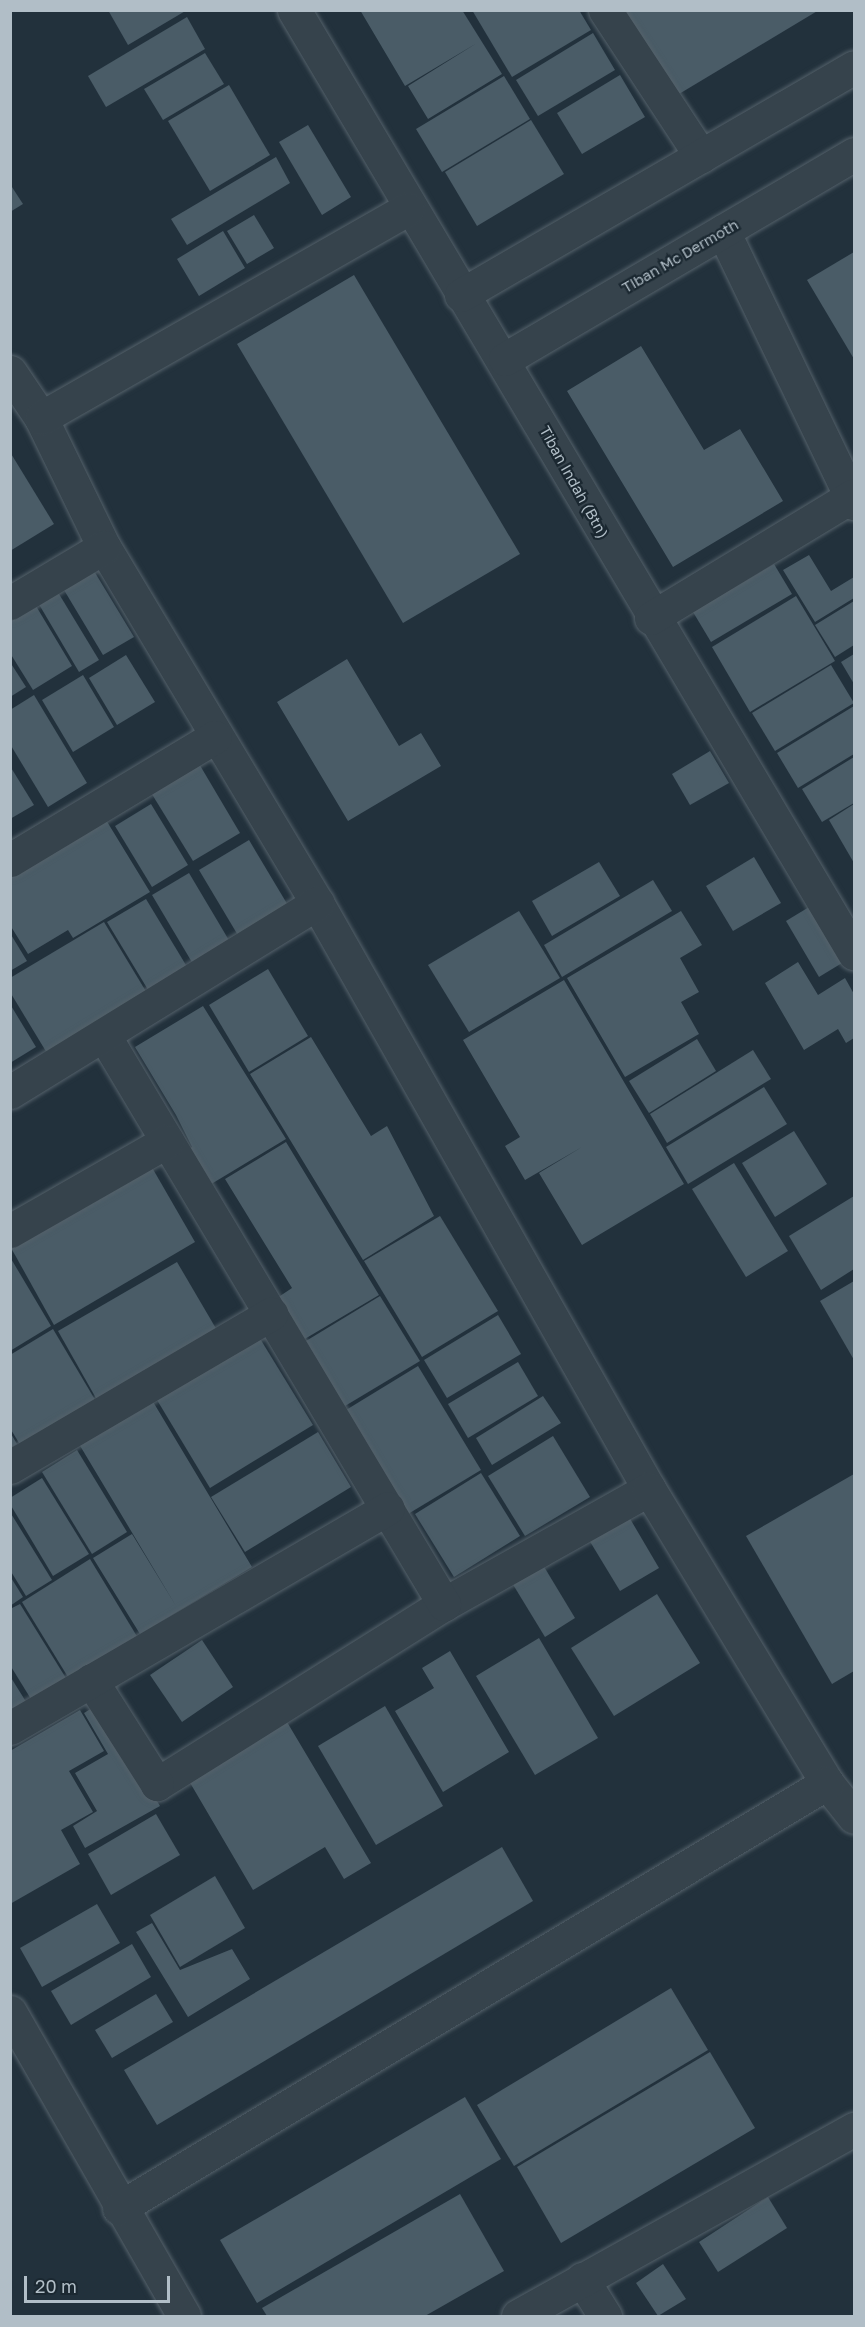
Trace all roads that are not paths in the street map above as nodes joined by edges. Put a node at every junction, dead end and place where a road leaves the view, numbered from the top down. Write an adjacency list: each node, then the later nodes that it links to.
1 (294, 10): 6 (street, Tiban Indah (Btn))
2 (605, 10): 5 (street)
3 (855, 66): 5 (street)
4 (855, 154): 7 (street, Tiban Mc Dermoth)
5 (701, 156): 8 (street)
6 (408, 209): 8 (street, Tiban Indah (Btn)); 11 (street)
7 (723, 231): 9 (street, Tiban Mc Dermoth); 12 (street)
8 (461, 295): 9 (street, Tiban Indah (Btn))
9 (505, 359): 15 (street, Tiban Indah (Btn))
10 (10, 372): 11 (street)
11 (40, 418): 13 (street)
12 (853, 499): 15 (street)
13 (104, 548): 14 (street); 16 (street)
14 (10, 603)
15 (651, 618): 19 (street, Tiban Indah (Btn))
16 (214, 737): 17 (street); 18 (street)
17 (10, 860)
18 (317, 903): 20 (street); 26 (street)
19 (855, 953)
20 (105, 1037): 21 (street); 22 (street)
21 (10, 1092)
22 (167, 1141): 23 (street); 24 (street)
23 (10, 1232)
24 (271, 1314): 25 (street); 27 (street)
25 (10, 1467)
26 (650, 1489): 28 (street); 31 (street)
27 (388, 1508): 28 (street); 29 (street)
28 (444, 1604): 29 (street)
29 (91, 1680): 30 (street)
30 (10, 1728)
31 (827, 1783): 32 (street); 35 (street)
32 (855, 1817)
33 (10, 2013): 35 (street)
34 (855, 2129): 36 (street)
35 (119, 2208): 37 (street)
36 (582, 2279): 38 (street); 39 (street)
37 (184, 2316)
38 (518, 2316)
39 (605, 2316)

